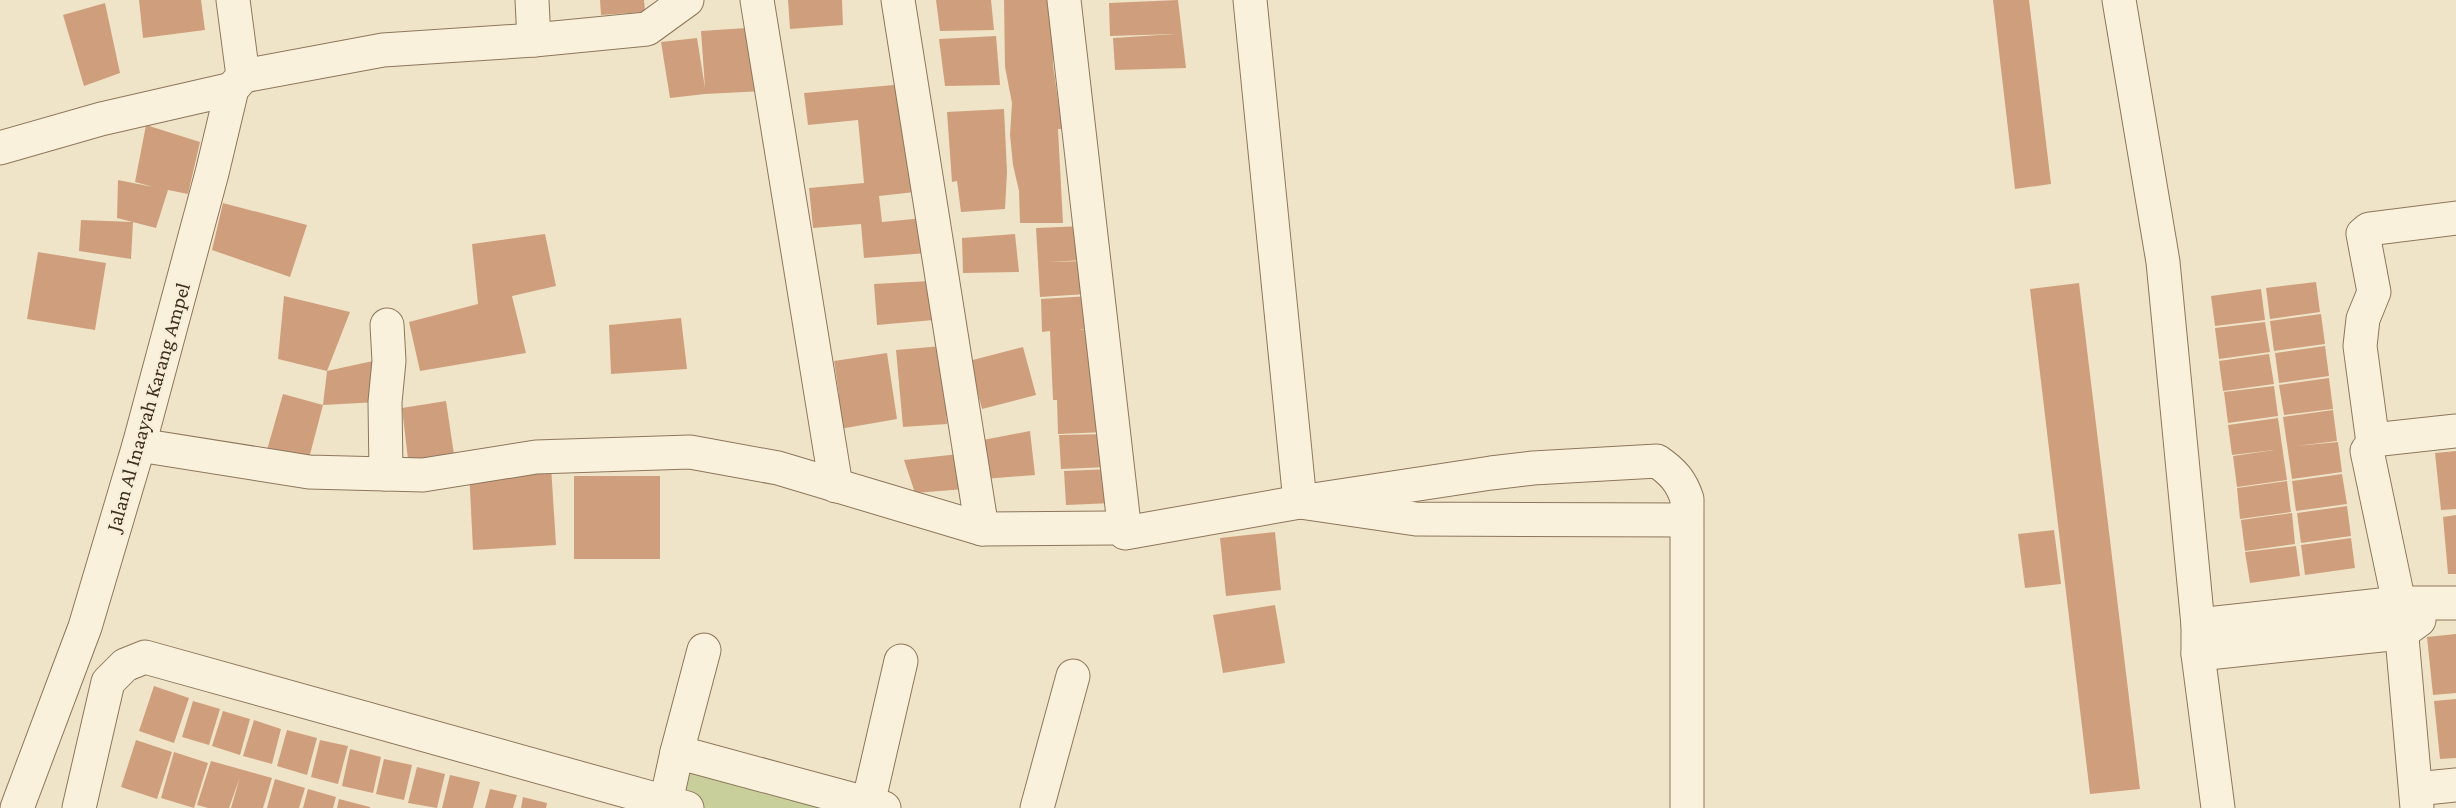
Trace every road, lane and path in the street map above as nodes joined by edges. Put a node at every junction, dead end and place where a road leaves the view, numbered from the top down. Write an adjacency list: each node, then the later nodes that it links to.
1 (233, 0): 11 (street, Jalan Al Inaayah Karang Ampel)
2 (532, 0): 10 (street)
3 (687, 0): 9 (street)
4 (757, 0): 19 (street)
5 (898, 0): 23 (street)
6 (1064, 0): 20 (street)
7 (1250, 0): 20 (street)
8 (2119, 0): 26 (street)
9 (646, 14): 10 (street)
10 (534, 40): 11 (street)
11 (237, 82): 12 (street); 17 (street, Jalan Al Inaayah Karang Ampel)
12 (0, 148)
13 (2456, 218): 16 (street)
14 (387, 325): 18 (street)
15 (2456, 431): 16 (street)
16 (2373, 443): 25 (street)
17 (140, 445): 18 (street); 34 (street, Jalan Al Inaayah Karang Ampel)
18 (386, 474): 19 (street)
19 (836, 486): 23 (street)
20 (1300, 502): 21 (street); 21 (street)
21 (1686, 520): 37 (street)
22 (1112, 528): 23 (street)
23 (982, 529)
24 (2450, 604): 25 (street)
25 (2400, 618): 26 (street); 32 (street)
26 (2198, 639): 38 (street)
27 (704, 650): 30 (street)
28 (901, 661): 33 (street)
29 (1073, 676): 36 (street)
30 (674, 784): 33 (street); 35 (street)
31 (2456, 785): 32 (street)
32 (2416, 799)
33 (876, 806)
34 (17, 808)
35 (79, 808)
36 (1037, 808)
37 (1687, 808)
38 (2218, 808)

